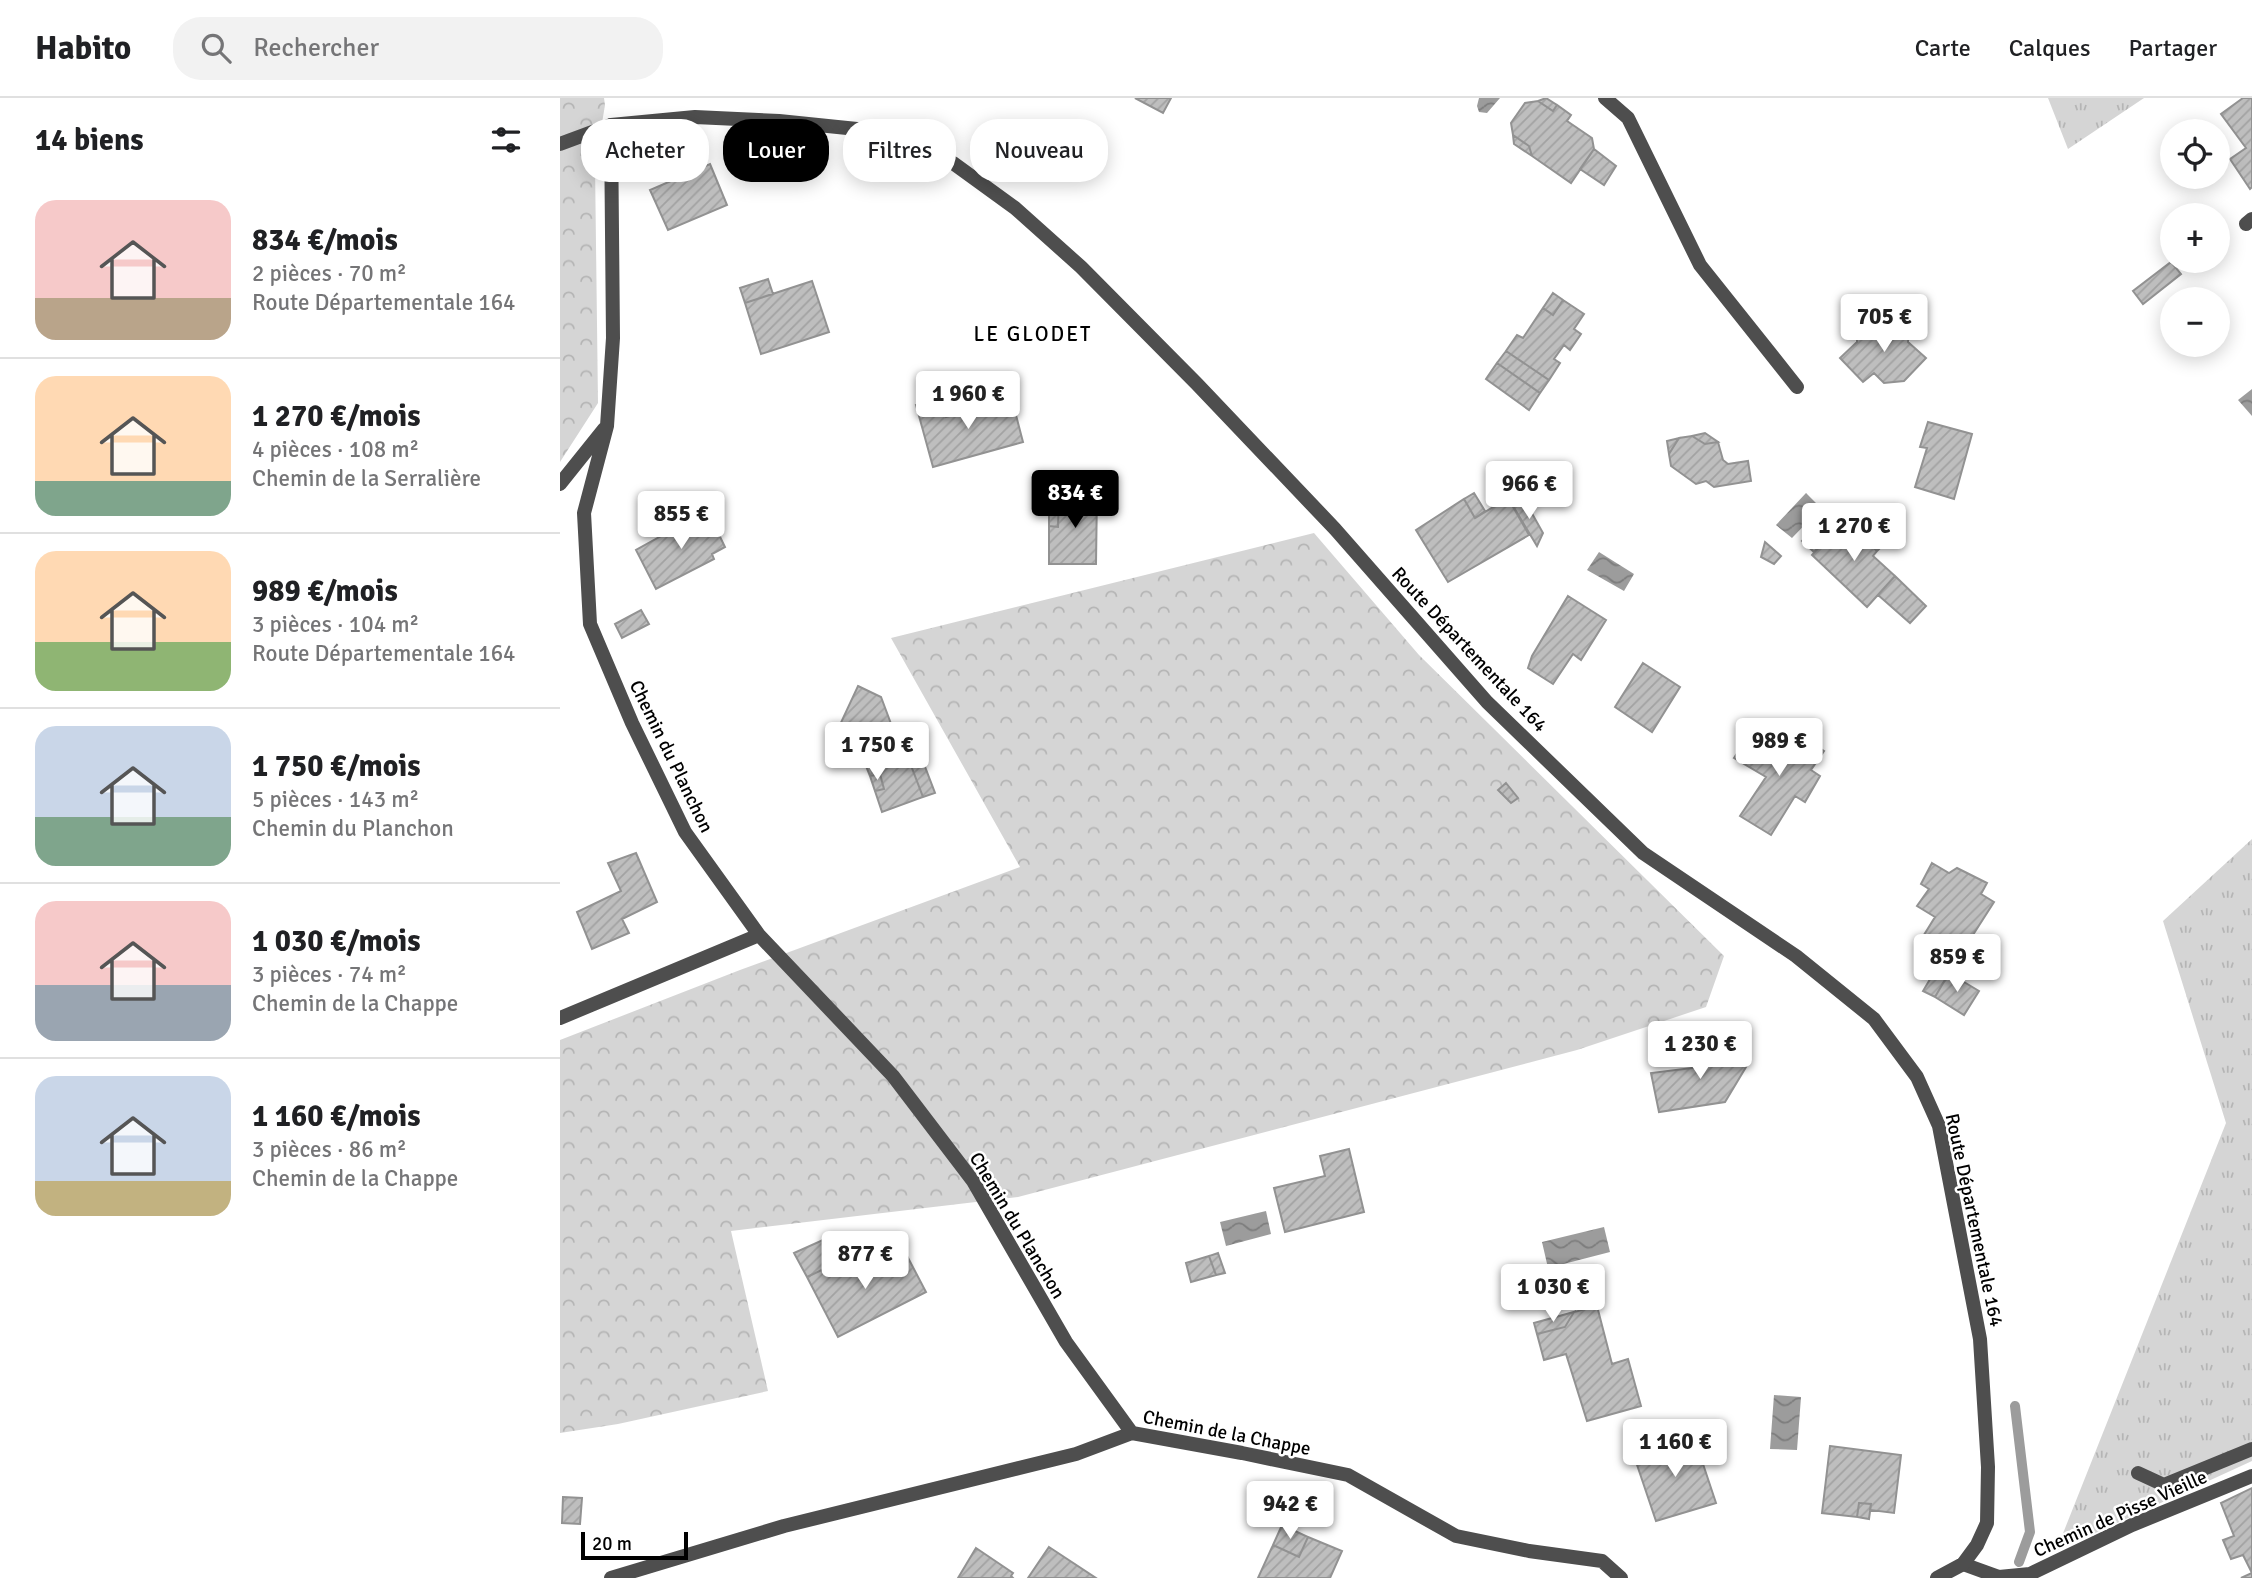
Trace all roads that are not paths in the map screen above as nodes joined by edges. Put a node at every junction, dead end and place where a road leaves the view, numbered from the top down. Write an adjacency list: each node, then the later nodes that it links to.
1 (1605, 98): 6 (street)
2 (674, 119): 15 (street, Route Départementale 164)
3 (581, 136): 4 (street, Route Départementale 164)
4 (560, 144)
5 (612, 182): 7 (street, Chemin du Planchon)
6 (1797, 387)
7 (607, 426): 8 (street); 9 (street, Chemin du Planchon)
8 (560, 484)
9 (759, 935): 10 (street); 11 (street, Chemin du Planchon)
10 (560, 1017)
11 (1132, 1433): 16 (street, Chemin de la Chappe); 17 (street, Chemin de la Chappe)
12 (2252, 1449): 13 (street)
13 (2138, 1473)
14 (2252, 1476): 15 (street, Chemin de Pisse Vieille)
15 (1963, 1564): 18 (street, Route Départementale 164)
16 (611, 1578)
17 (1621, 1578)
18 (1937, 1578)

